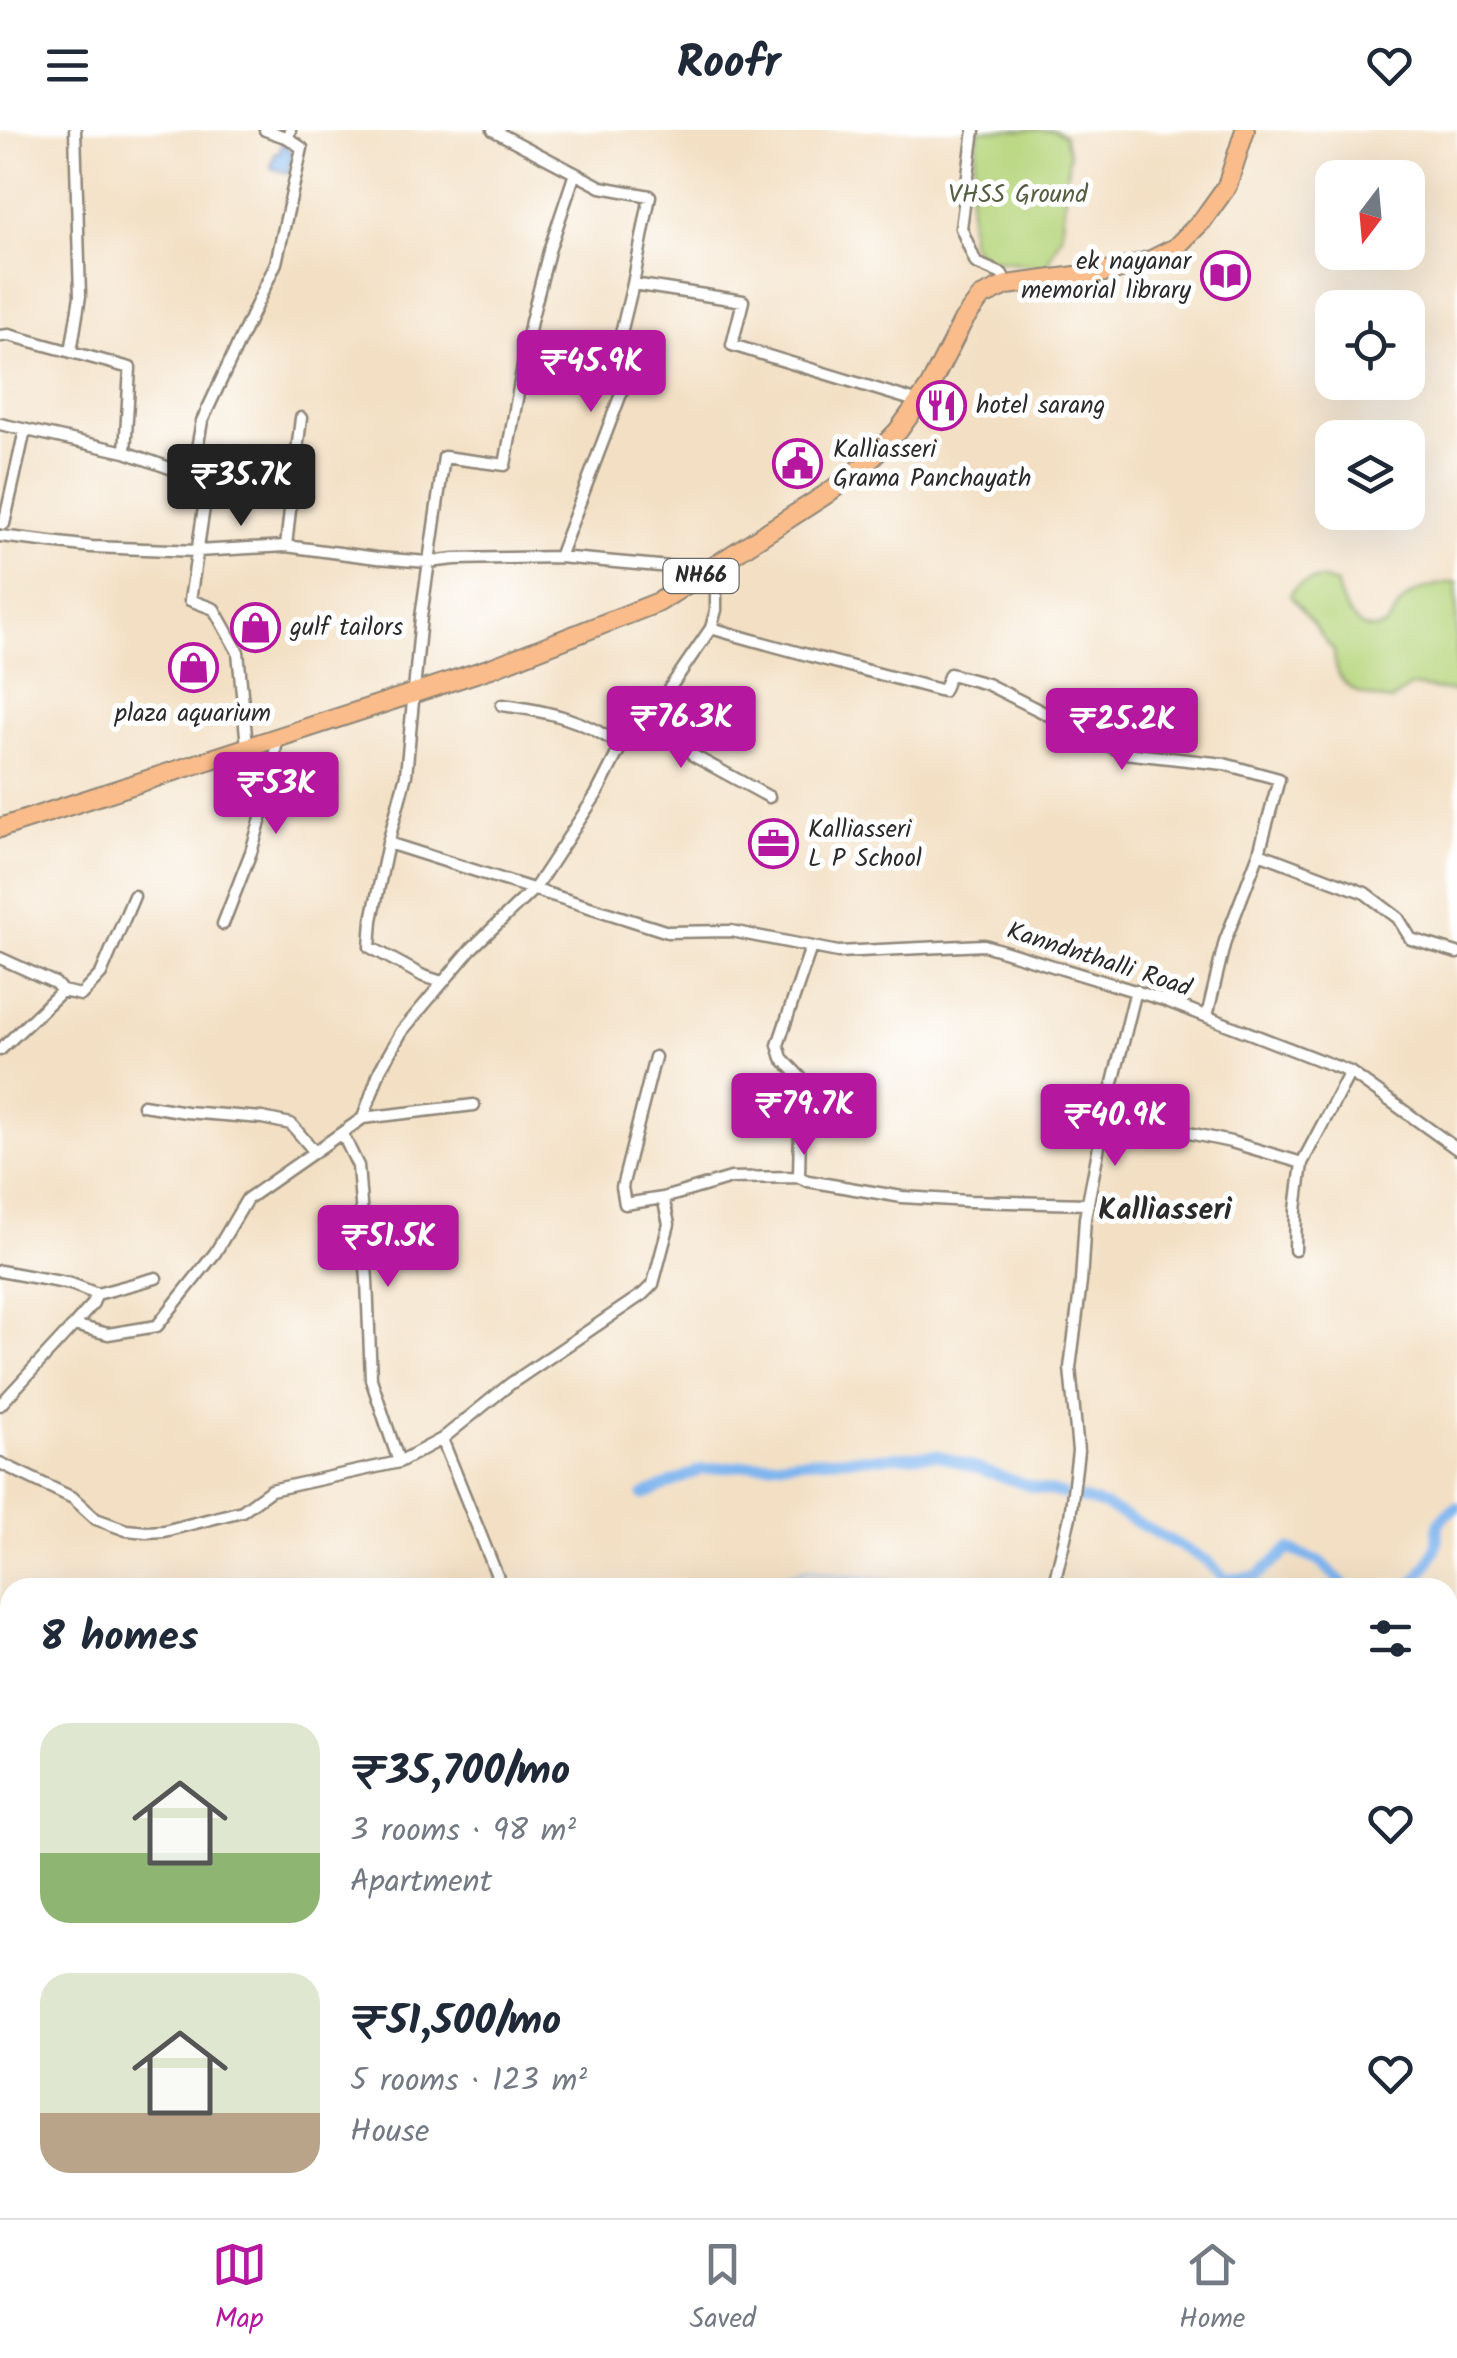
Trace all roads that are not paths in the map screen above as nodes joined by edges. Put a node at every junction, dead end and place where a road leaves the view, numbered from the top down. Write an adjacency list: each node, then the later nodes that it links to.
1 (74, 130): 11 (street)
2 (265, 130): 6 (street)
3 (493, 130): 7 (street)
4 (974, 130): 9 (street)
5 (1245, 130): 9 (highway)
6 (289, 134): 17 (street)
7 (575, 173): 8 (street); 25 (street)
8 (632, 284): 12 (street); 24 (street)
9 (1006, 285): 12 (highway, NH66)
10 (0, 336): 11 (street)
11 (71, 352): 16 (street)
12 (919, 402): 26 (highway, NH66)
13 (301, 418): 19 (street)
14 (0, 424): 15 (street)
15 (25, 430): 16 (street); 20 (street)
16 (125, 452): 17 (street)
17 (192, 476): 18 (street)
18 (208, 480): 19 (street); 23 (street)
19 (292, 492): 22 (street)
20 (0, 523)
21 (0, 536): 23 (street)
22 (286, 546): 23 (street); 25 (street)
23 (198, 552): 32 (street)
24 (560, 557): 25 (street); 26 (street)
25 (428, 562): 28 (street)
26 (713, 568): 27 (street); 28 (highway, NH66)
27 (711, 628): 29 (street); 37 (street)
28 (414, 692): 31 (highway, NH66); 36 (street)
29 (668, 692): 33 (street); 34 (street)
30 (502, 705): 33 (street)
31 (277, 736): 32 (highway, NH66); 40 (street)
32 (247, 746): 35 (highway, NH66)
33 (621, 746): 38 (street)
34 (769, 796)
35 (0, 828)
36 (388, 843): 38 (street, Kanndnthalli Road); 44 (street)
37 (1259, 852): 42 (street); 47 (street)
38 (534, 888): 41 (street, Kanndnthalli Road); 44 (street)
39 (134, 896): 46 (street)
40 (223, 924)
41 (810, 946): 45 (street, Kanndnthalli Road); 59 (street)
42 (1457, 953)
43 (0, 958): 46 (street)
44 (442, 982): 54 (street)
45 (1136, 990): 47 (street, Kanndnthalli Road); 53 (street)
46 (62, 991): 48 (street)
47 (1206, 1016): 50 (street, Kanndnthalli Road)
48 (0, 1050)
49 (655, 1057): 60 (street)
50 (1350, 1072): 56 (street, Kanndnthalli Road); 58 (street)
51 (143, 1105): 57 (street)
52 (474, 1105): 54 (street)
53 (1104, 1115): 58 (street); 61 (street)
54 (363, 1118): 55 (street)
55 (342, 1133): 57 (street); 69 (street)
56 (1457, 1148)
57 (314, 1151): 66 (street)
58 (1302, 1163): 62 (street)
59 (799, 1177): 60 (street); 61 (street)
60 (663, 1198): 68 (street)
61 (1088, 1204): 72 (street)
62 (1295, 1250)
63 (0, 1271): 65 (street)
64 (156, 1278): 65 (street)
65 (97, 1294): 66 (street)
66 (74, 1325): 67 (street)
67 (0, 1406)
68 (442, 1440): 69 (street); 71 (street)
69 (398, 1462): 70 (street)
70 (0, 1463)
71 (498, 1578)
72 (1056, 1578)

